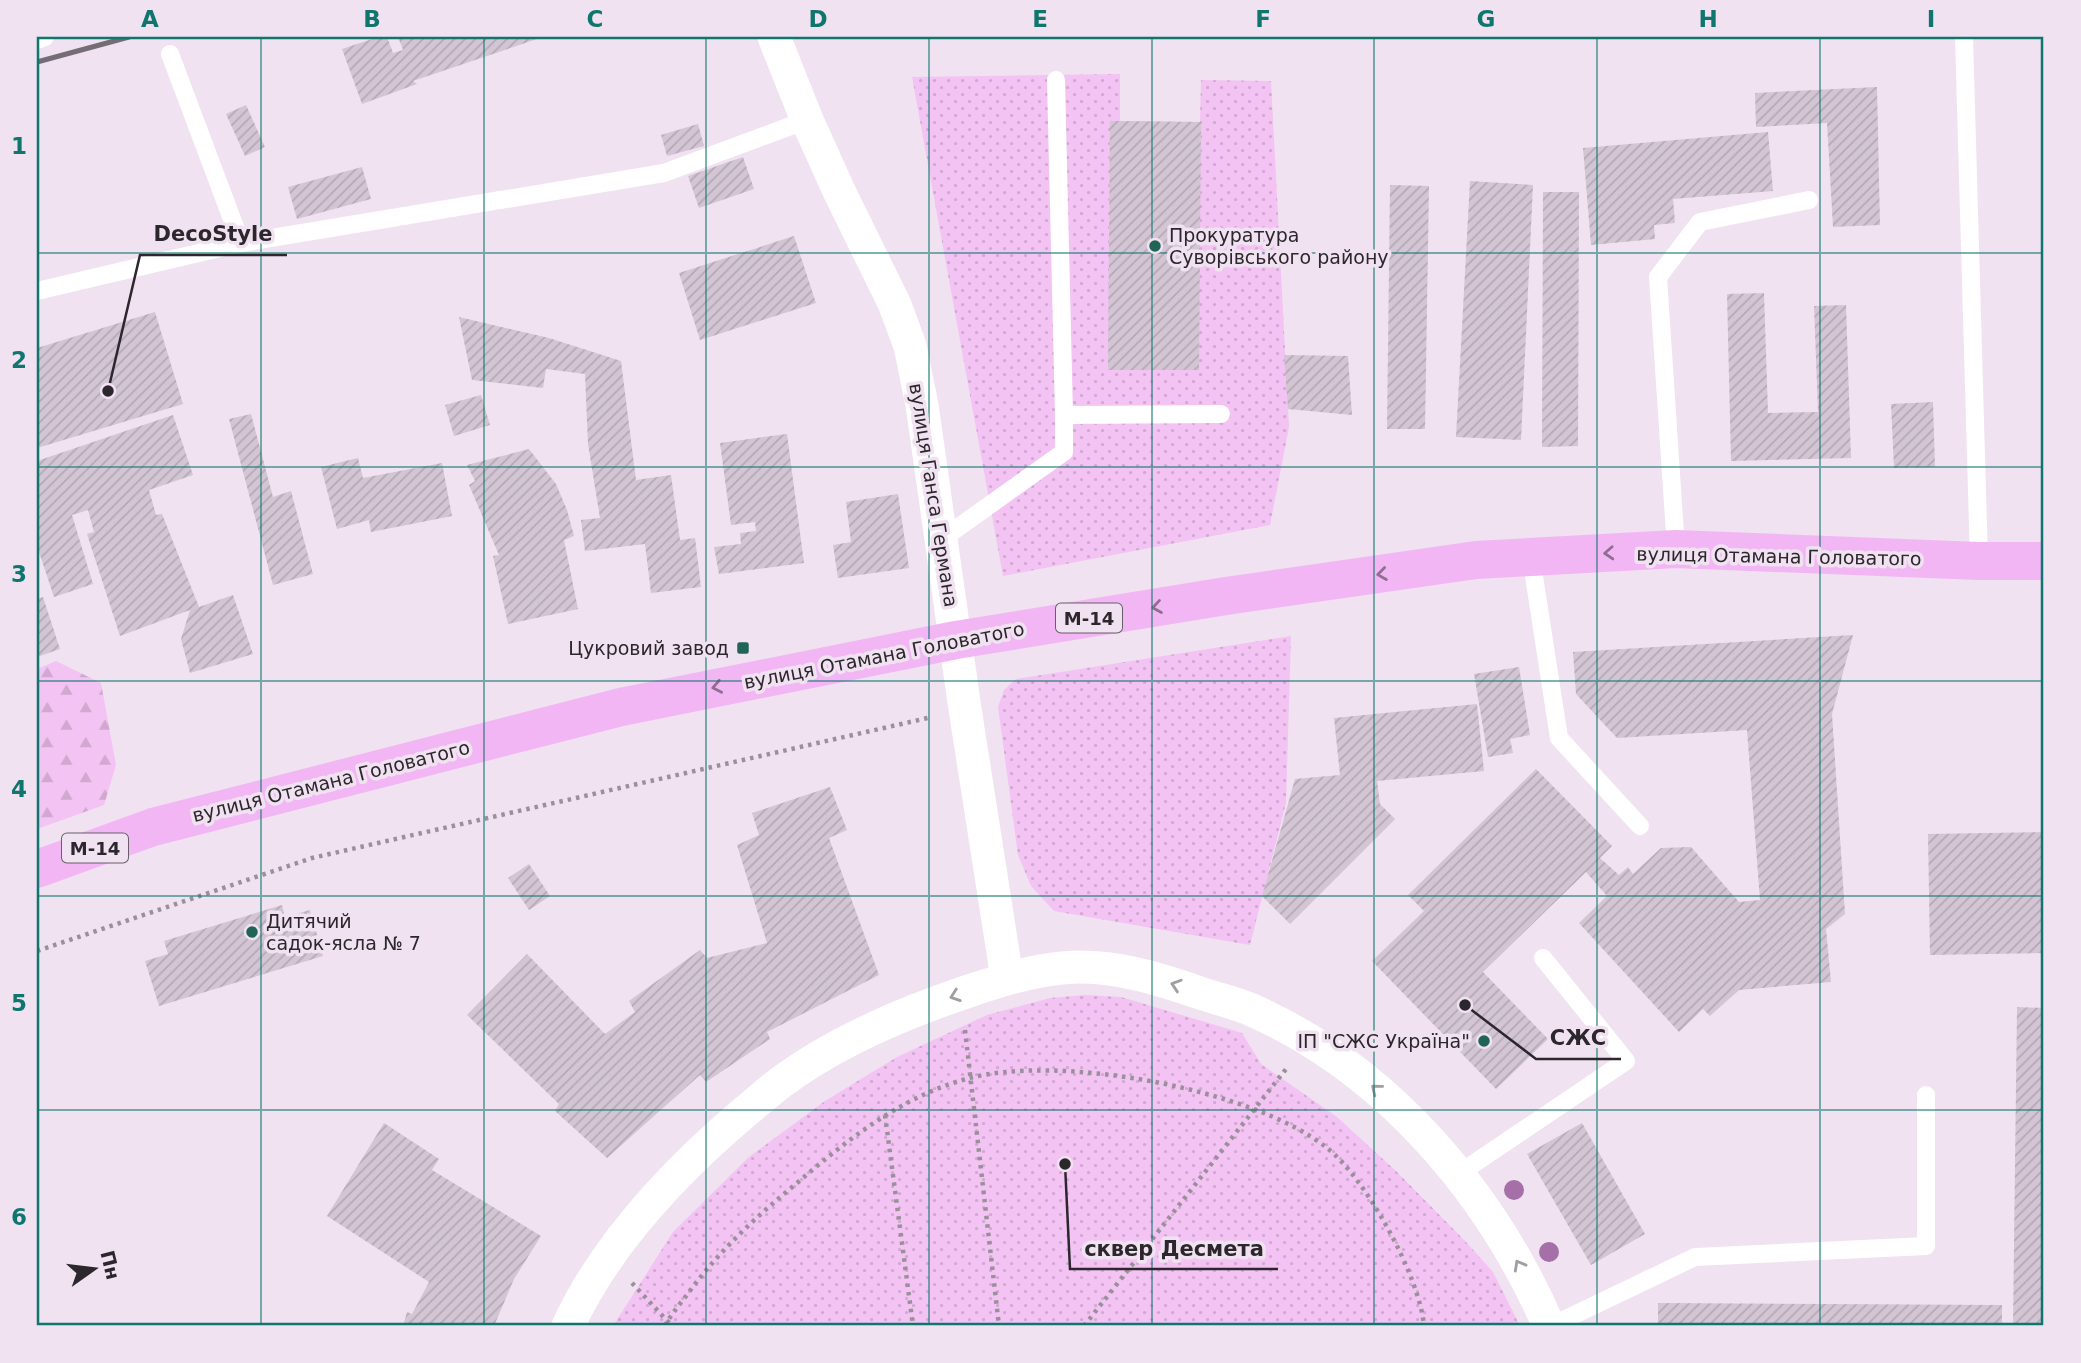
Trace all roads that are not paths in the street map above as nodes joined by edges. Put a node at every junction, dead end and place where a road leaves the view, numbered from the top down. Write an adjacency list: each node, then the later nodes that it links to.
1 (45, 37): 4 (lane)
2 (1964, 37): 16 (lane)
3 (782, 39): 7 (street, вулиця Ганса Германа)
4 (37, 40)
5 (170, 54): 9 (lane)
6 (1056, 80): 12 (lane)
7 (807, 120): 9 (lane); 13 (street, вулиця Ганса Германа)
8 (1809, 200): 14 (lane)
9 (241, 243): 10 (lane)
10 (37, 291)
11 (1221, 414): 12 (lane)
12 (1064, 415): 13 (lane)
13 (942, 539): 18 (street, вулиця Ганса Германа)
14 (1676, 550): 15 (main road, вулиця Отамана Головатого / М-14, one-way to 15); 16 (main road, вулиця Отамана Головатого / М-14)
15 (1531, 557): 18 (main road, вулиця Отамана Головатого / М-14, one-way to 18); 19 (lane)
16 (1979, 561): 17 (main road, вулиця Отамана Головатого / М-14)
17 (2044, 561)
18 (956, 640): 20 (main road, вулиця Отамана Головатого / М-14, one-way to 20); 22 (street, вулиця Ганса Германа)
19 (1640, 826)
20 (37, 869)
21 (1543, 958): 24 (lane)
22 (1007, 978): 24 (street, one-way to 22); 25 (street, one-way to 25)
23 (1926, 1095): 26 (lane)
24 (1457, 1175): 26 (street, one-way to 24)
25 (568, 1326)
26 (1550, 1326)

